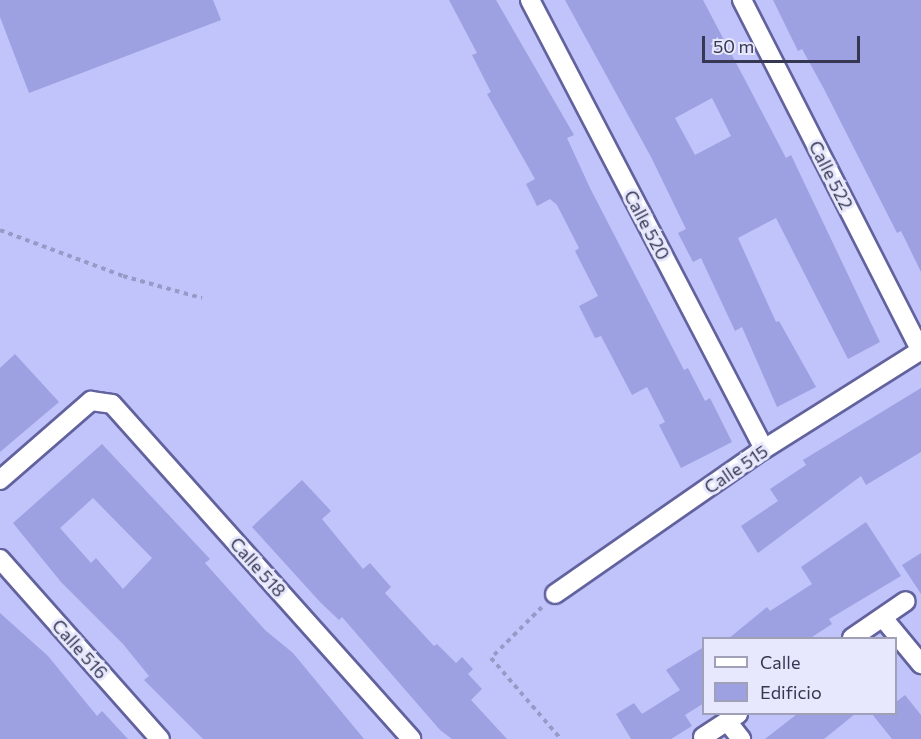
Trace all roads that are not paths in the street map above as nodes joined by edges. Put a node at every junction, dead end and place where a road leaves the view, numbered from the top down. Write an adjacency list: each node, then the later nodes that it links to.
1 (530, 0): 4 (street, Calle 520)
2 (742, 0): 3 (street, Calle 522)
3 (921, 350): 4 (street, Calle 515)
4 (764, 449): 7 (street, Calle 515)
5 (0, 480): 15 (street, Calle 518)
6 (0, 559): 14 (street, Calle 516)
7 (555, 594)
8 (906, 602): 9 (street)
9 (884, 618): 10 (street); 11 (street)
10 (855, 637)
11 (921, 664)
12 (733, 717): 13 (street); 16 (street)
13 (702, 737)
14 (160, 739)
15 (411, 739)
16 (741, 739)

